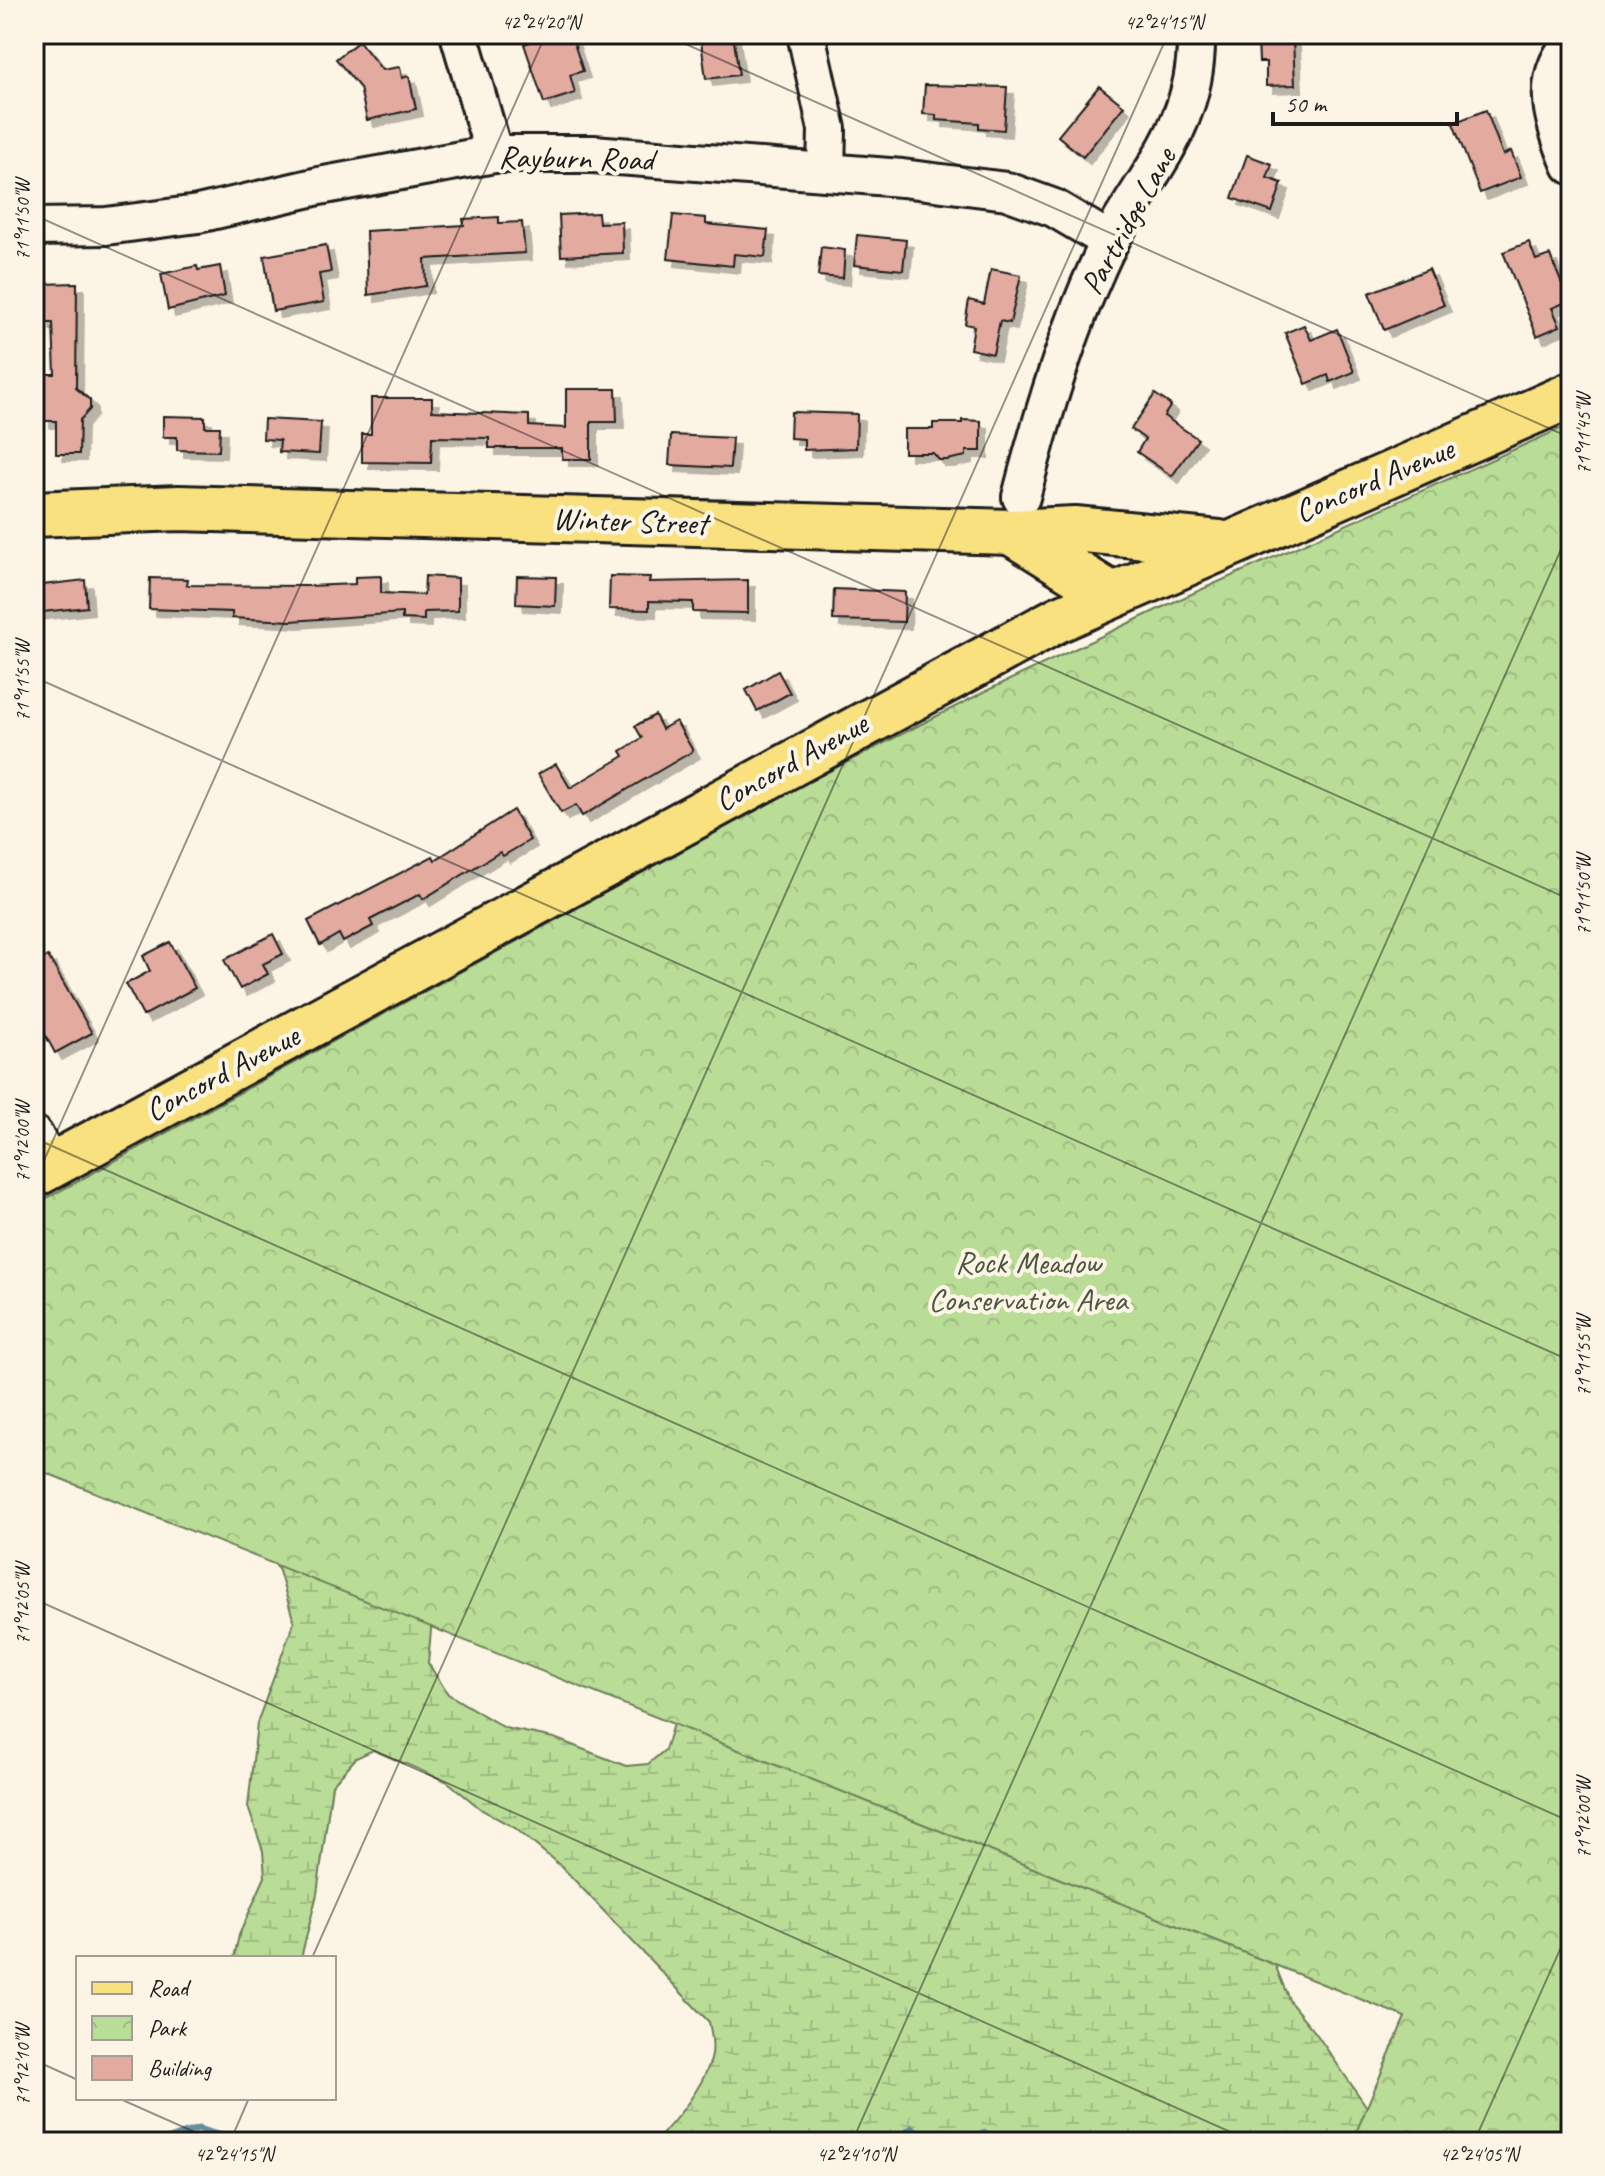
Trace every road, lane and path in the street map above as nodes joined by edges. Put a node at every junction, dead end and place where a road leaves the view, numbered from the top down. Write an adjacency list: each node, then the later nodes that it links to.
1 (459, 34): 5 (street)
2 (806, 34): 7 (street)
3 (1196, 34): 9 (street, Partridge Lane)
4 (1571, 44): 6 (street)
5 (494, 154): 7 (street, Rayburn Road); 8 (street, Rayburn Road)
6 (1571, 165)
7 (826, 172): 9 (street, Rayburn Road)
8 (34, 227)
9 (1110, 241): 12 (street, Partridge Lane)
10 (1571, 395): 14 (main road, Concord Avenue)
11 (34, 514): 12 (main road, Winter Street)
12 (1022, 525): 13 (main road, Winter Street); 15 (main road); 16 (main road)
13 (1075, 529): 14 (main road, Winter Street); 15 (main road)
14 (1226, 544): 15 (main road, Concord Avenue)
15 (1122, 590): 16 (main road, Concord Avenue)
16 (1033, 632): 17 (main road, Concord Avenue)
17 (40, 1158)

